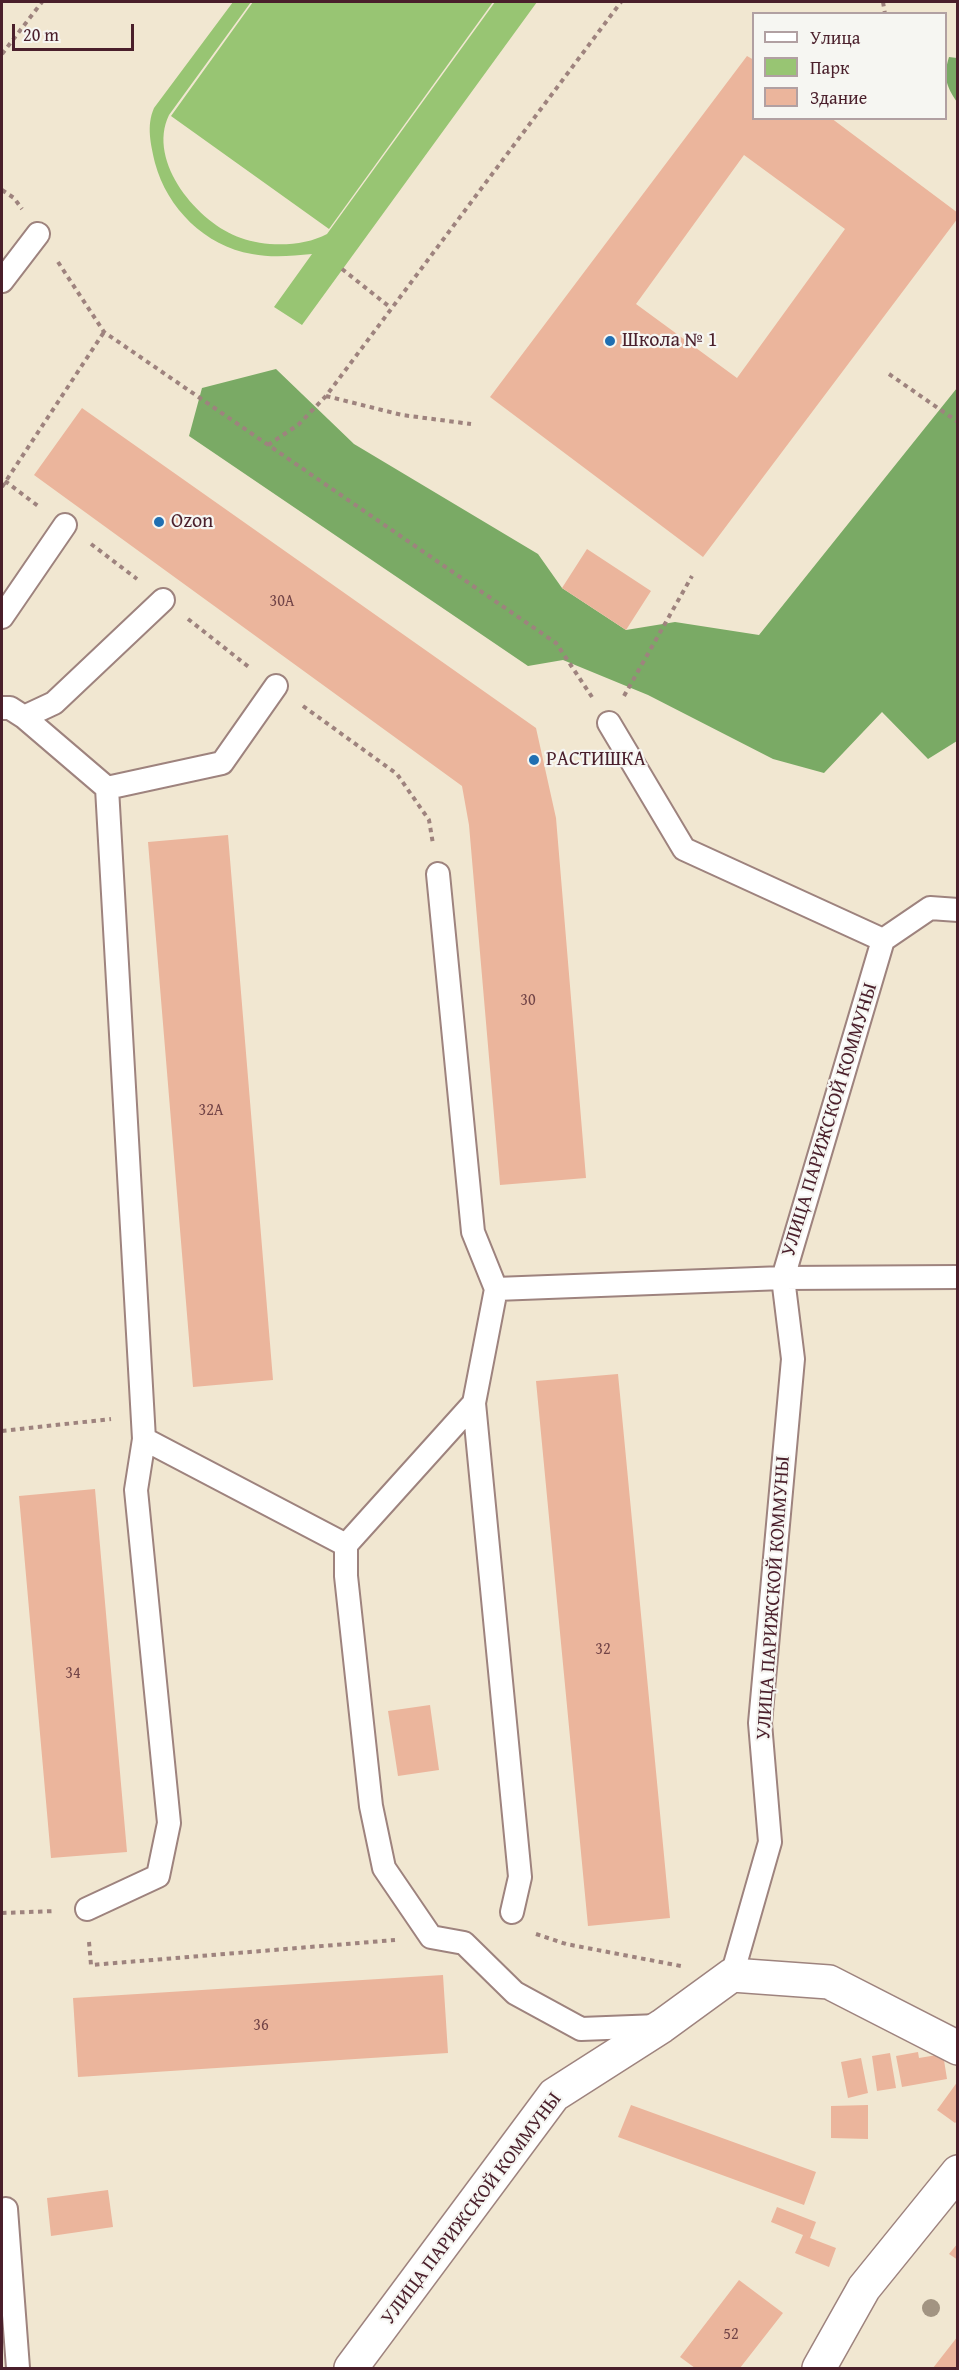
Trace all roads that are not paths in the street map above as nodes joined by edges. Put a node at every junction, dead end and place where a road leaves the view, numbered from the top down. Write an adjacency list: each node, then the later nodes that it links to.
1 (38, 234): 2 (lane)
2 (2, 281)
3 (65, 525): 5 (lane)
4 (164, 600): 8 (lane)
5 (2, 617)
6 (276, 686): 10 (lane)
7 (2, 708): 8 (lane)
8 (24, 717): 10 (lane)
9 (609, 723): 13 (lane)
10 (107, 788): 18 (lane)
11 (438, 874): 16 (lane)
12 (957, 910): 13 (lane)
13 (883, 940): 15 (lane, УЛИЦА ПАРИЖСКОЙ КОММУНЫ)
14 (957, 1277): 15 (lane)
15 (783, 1278): 16 (lane); 22 (lane, УЛИЦА ПАРИЖСКОЙ КОММУНЫ)
16 (496, 1289): 17 (lane)
17 (474, 1403): 19 (lane); 21 (lane)
18 (144, 1439): 19 (lane); 20 (lane)
19 (346, 1545): 23 (lane)
20 (87, 1909)
21 (512, 1912)
22 (732, 1975): 23 (street, УЛИЦА ПАРИЖСКОЙ КОММУНЫ); 24 (street)
23 (662, 2026): 28 (street, УЛИЦА ПАРИЖСКОЙ КОММУНЫ)
24 (957, 2048)
25 (957, 2172): 29 (street)
26 (6, 2209): 27 (lane)
27 (18, 2368)
28 (351, 2368)
29 (819, 2368)

